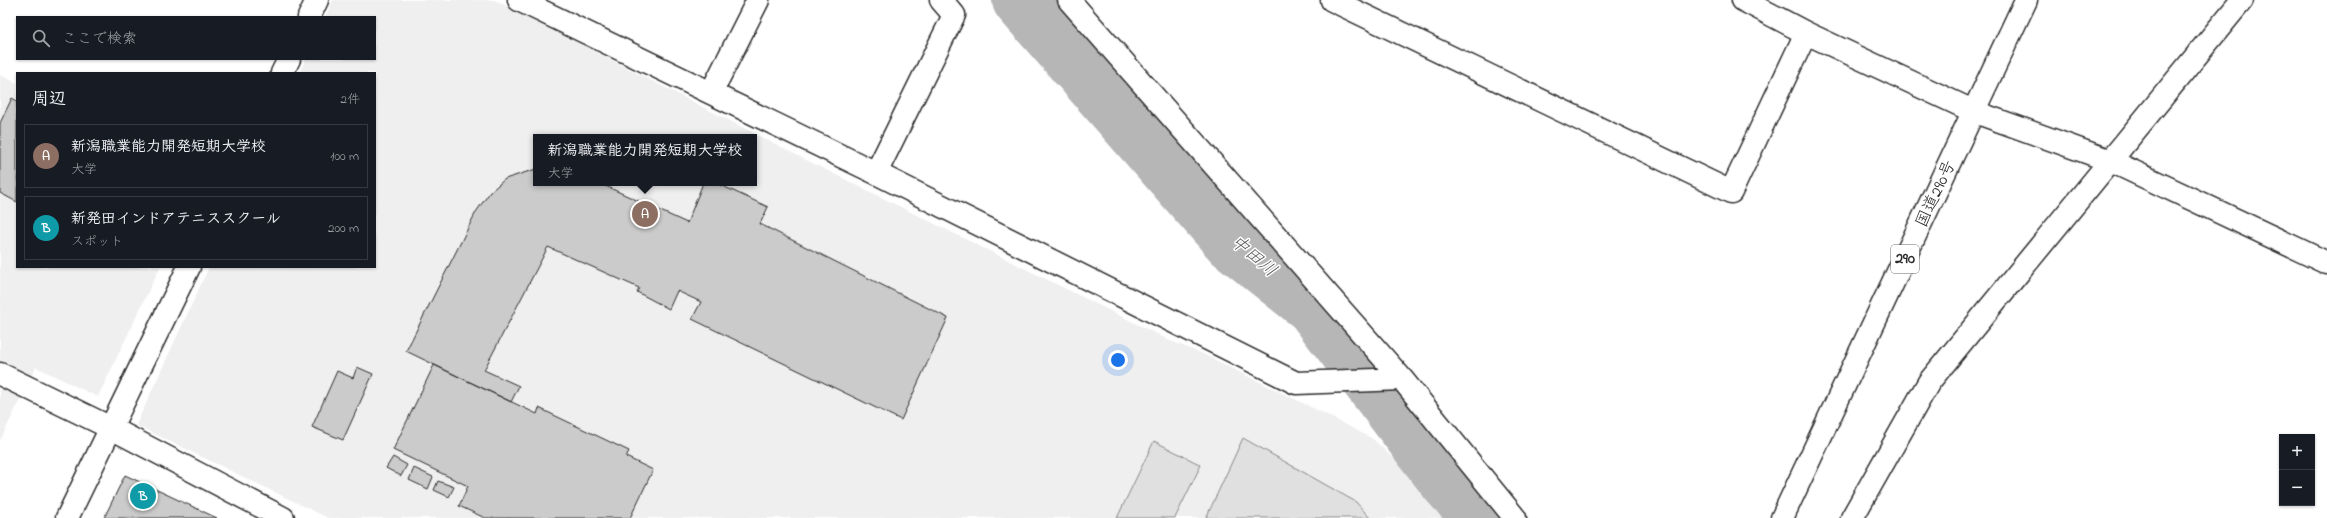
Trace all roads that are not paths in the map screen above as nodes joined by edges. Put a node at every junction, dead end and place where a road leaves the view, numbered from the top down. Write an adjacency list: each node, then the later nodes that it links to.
1 (317, 0): 11 (main road)
2 (519, 0): 15 (main road)
3 (758, 0): 15 (main road)
4 (941, 0): 18 (main road)
5 (1069, 0): 22 (main road)
6 (1332, 0): 10 (main road)
7 (1743, 0): 12 (main road)
8 (2026, 0): 16 (main road, 国道290号 / 290)
9 (2242, 0): 17 (main road)
10 (1367, 7): 12 (main road)
11 (309, 16)
12 (1806, 33): 16 (main road)
13 (288, 60): 14 (main road)
14 (282, 72)
15 (711, 93): 18 (main road)
16 (1975, 112): 17 (main road); 27 (main road, 国道290号 / 290)
17 (2111, 161): 19 (main road); 28 (main road)
18 (876, 173): 22 (main road)
19 (2327, 263)
20 (189, 268): 23 (main road)
21 (0, 374): 23 (main road)
22 (1402, 379): 26 (main road)
23 (111, 428): 24 (main road); 25 (main road)
24 (68, 518)
25 (284, 518)
26 (1515, 518)
27 (1782, 518)
28 (1852, 518)

